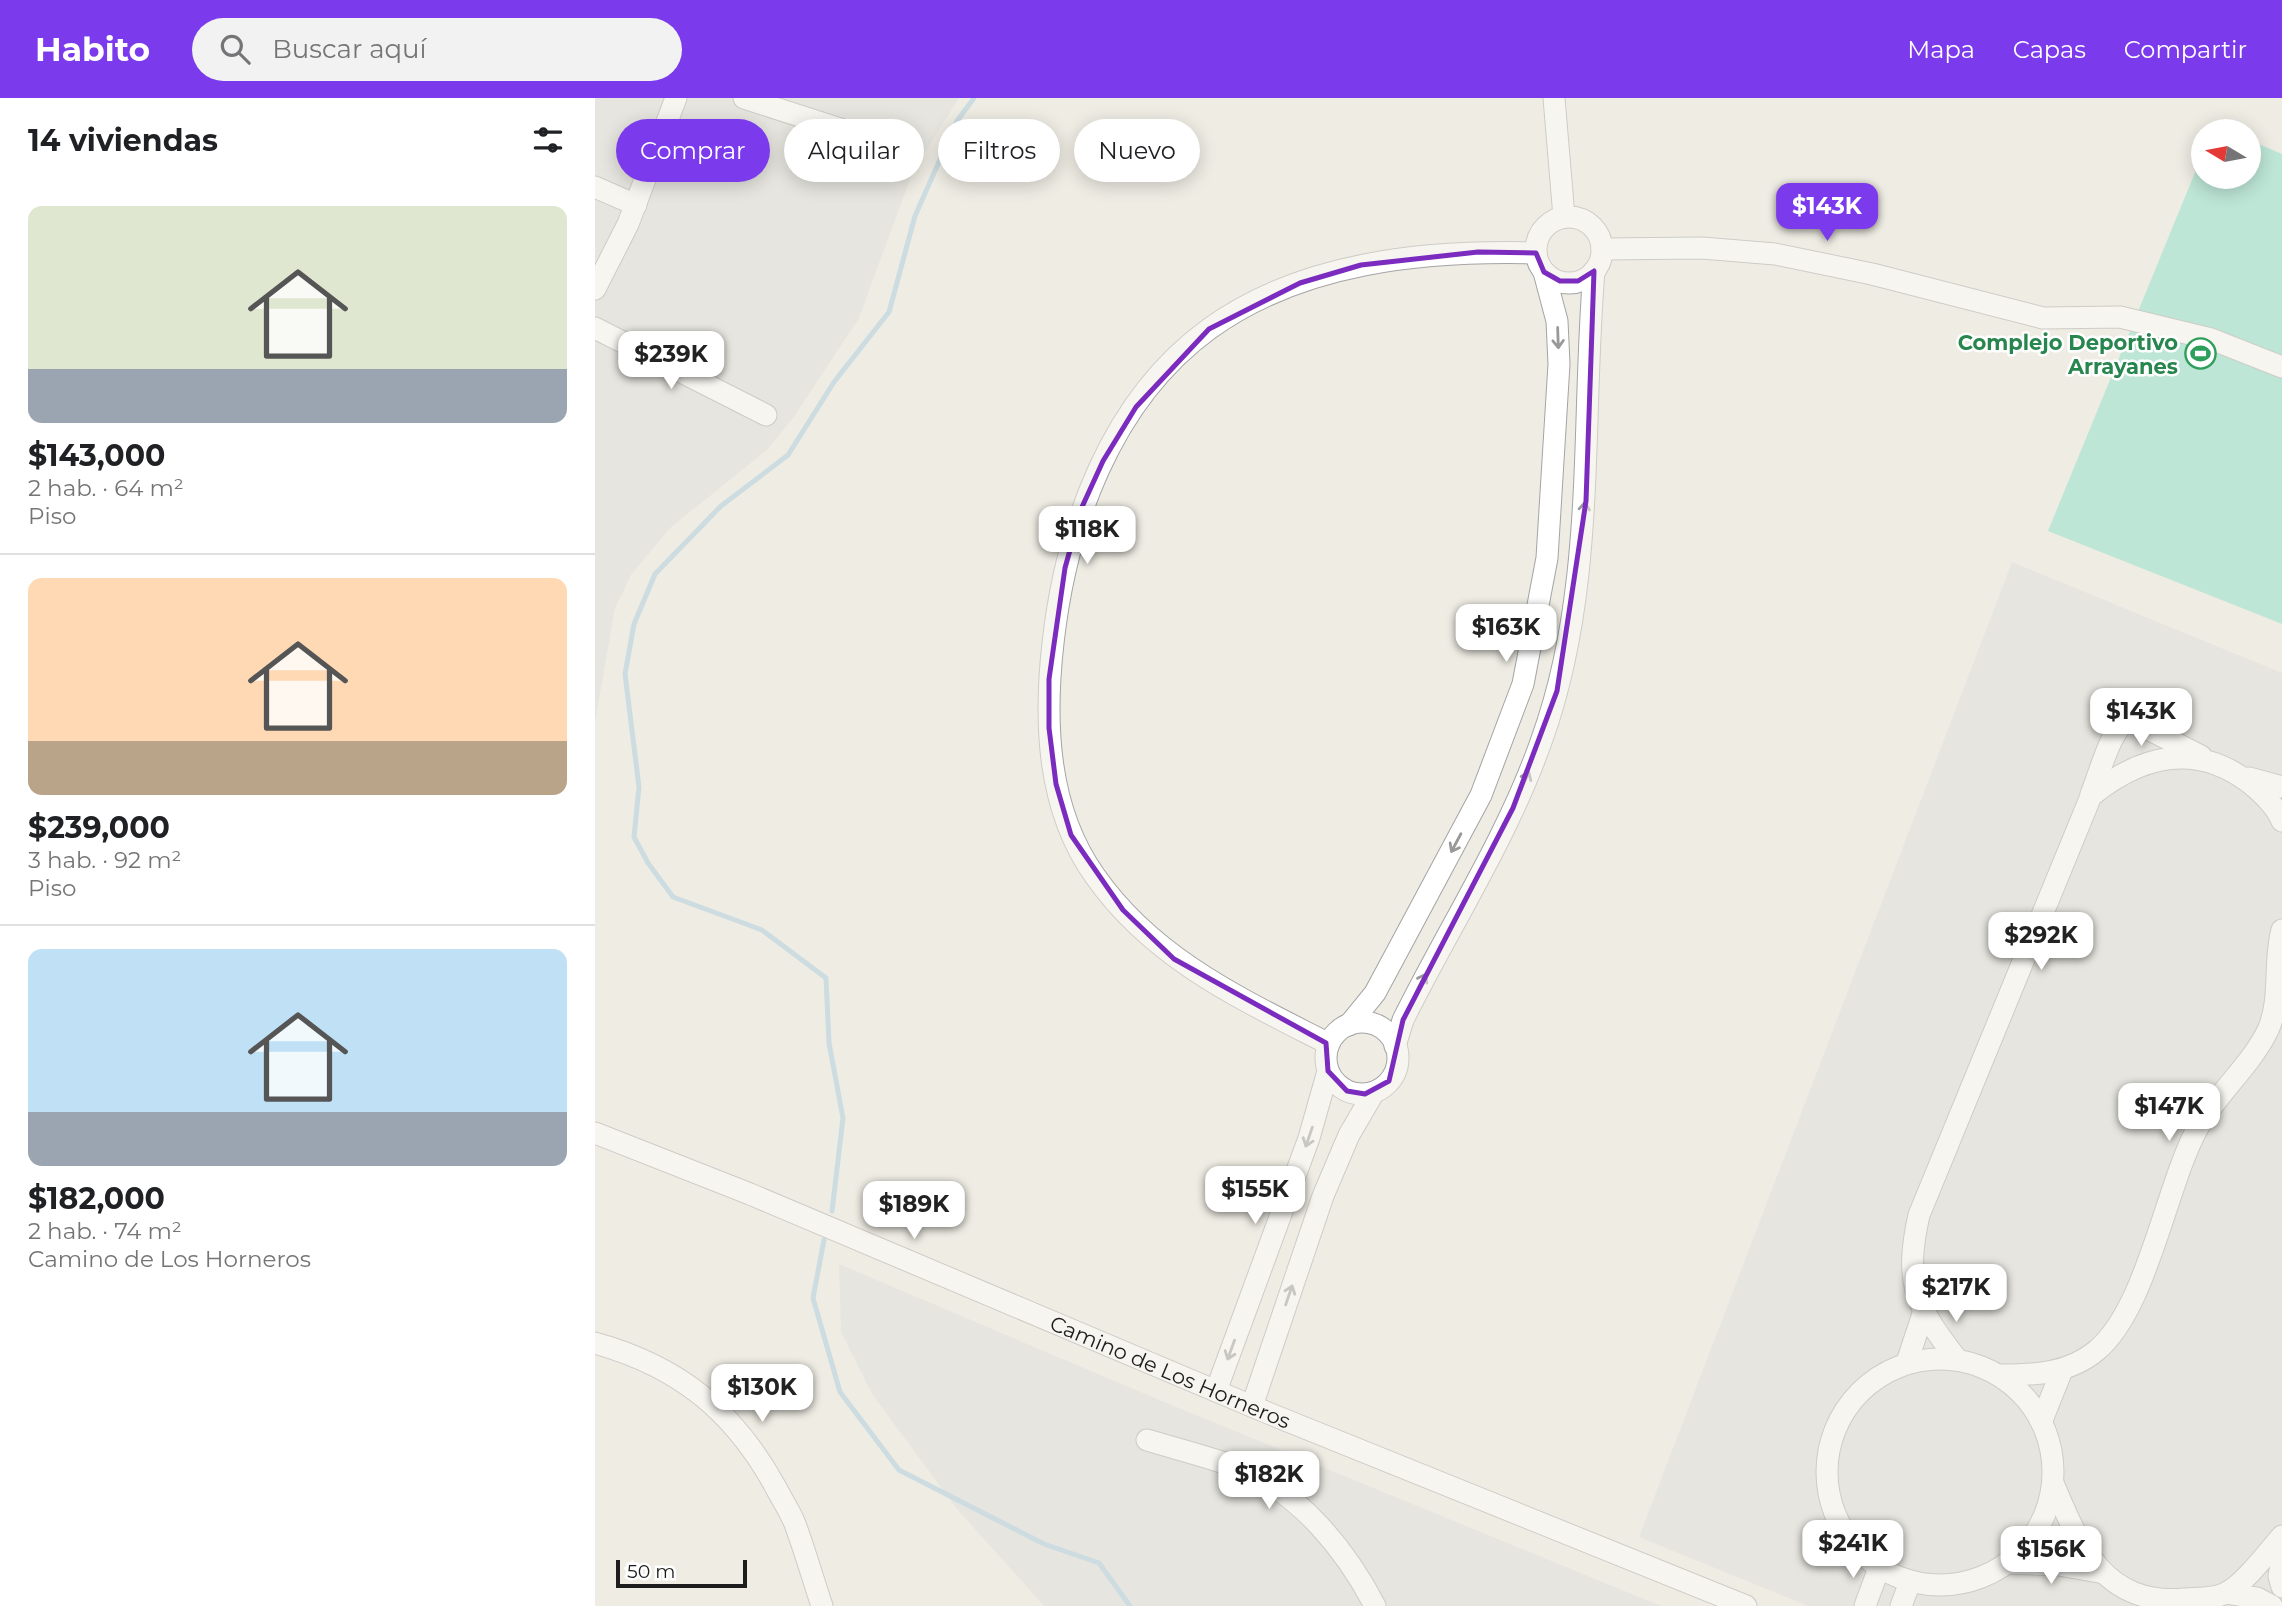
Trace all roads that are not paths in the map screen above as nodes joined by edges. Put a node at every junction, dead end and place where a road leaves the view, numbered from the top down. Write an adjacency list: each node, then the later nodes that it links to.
1 (676, 98): 6 (street)
2 (744, 98): 4 (street)
3 (1554, 98): 7 (street)
4 (809, 119)
5 (595, 187): 6 (street)
6 (636, 205): 11 (street)
7 (1564, 217): 8 (street); 9 (street)
8 (1602, 249): 10 (street); 13 (street)
9 (1540, 262): 10 (street); 15 (street, one-way to 15); 26 (street)
10 (1594, 271): 16 (street, one-way to 10)
11 (595, 289)
12 (595, 328): 14 (street)
13 (2282, 367)
14 (765, 415)
15 (1547, 558): 16 (street); 20 (street)
16 (1579, 562): 22 (street, one-way to 16)
17 (2214, 762): 18 (street); 21 (street); 21 (street)
18 (2240, 775): 19 (street); 23 (street)
19 (2282, 787)
20 (1481, 795): 22 (street); 25 (street, one-way to 25)
21 (2091, 796): 31 (street)
22 (1513, 808): 27 (street, one-way to 22)
23 (2282, 821)
24 (2282, 930): 35 (street)
25 (1349, 1025): 26 (street); 27 (street)
26 (1329, 1044): 28 (street)
27 (1395, 1046): 29 (street)
28 (1328, 1071): 29 (street); 37 (street, one-way to 37)
29 (1374, 1092): 38 (street, one-way to 29)
30 (595, 1133): 37 (street, Camino de Los Horneros)
31 (1923, 1314): 33 (street); 34 (street)
32 (595, 1343): 50 (street)
33 (1956, 1358): 34 (street); 36 (street)
34 (1907, 1362): 45 (street)
35 (2062, 1370): 36 (street); 39 (street)
36 (2000, 1375): 39 (street)
37 (1216, 1391): 38 (street, Camino de Los Horneros)
38 (1252, 1406): 52 (street, Camino de Los Horneros)
39 (2042, 1420): 41 (street)
40 (1147, 1440): 51 (street)
41 (2053, 1483): 44 (street); 46 (street)
42 (2282, 1536): 49 (street)
43 (2282, 1559): 48 (street)
44 (2008, 1563): 46 (street); 47 (street)
45 (1879, 1568): 47 (street); 53 (street)
46 (2099, 1572): 49 (street)
47 (1910, 1582): 54 (street)
48 (2282, 1587)
49 (2226, 1593): 55 (street)
50 (822, 1606)
51 (1375, 1606)
52 (1746, 1606)
53 (1865, 1606)
54 (1901, 1606)
55 (2272, 1606)

